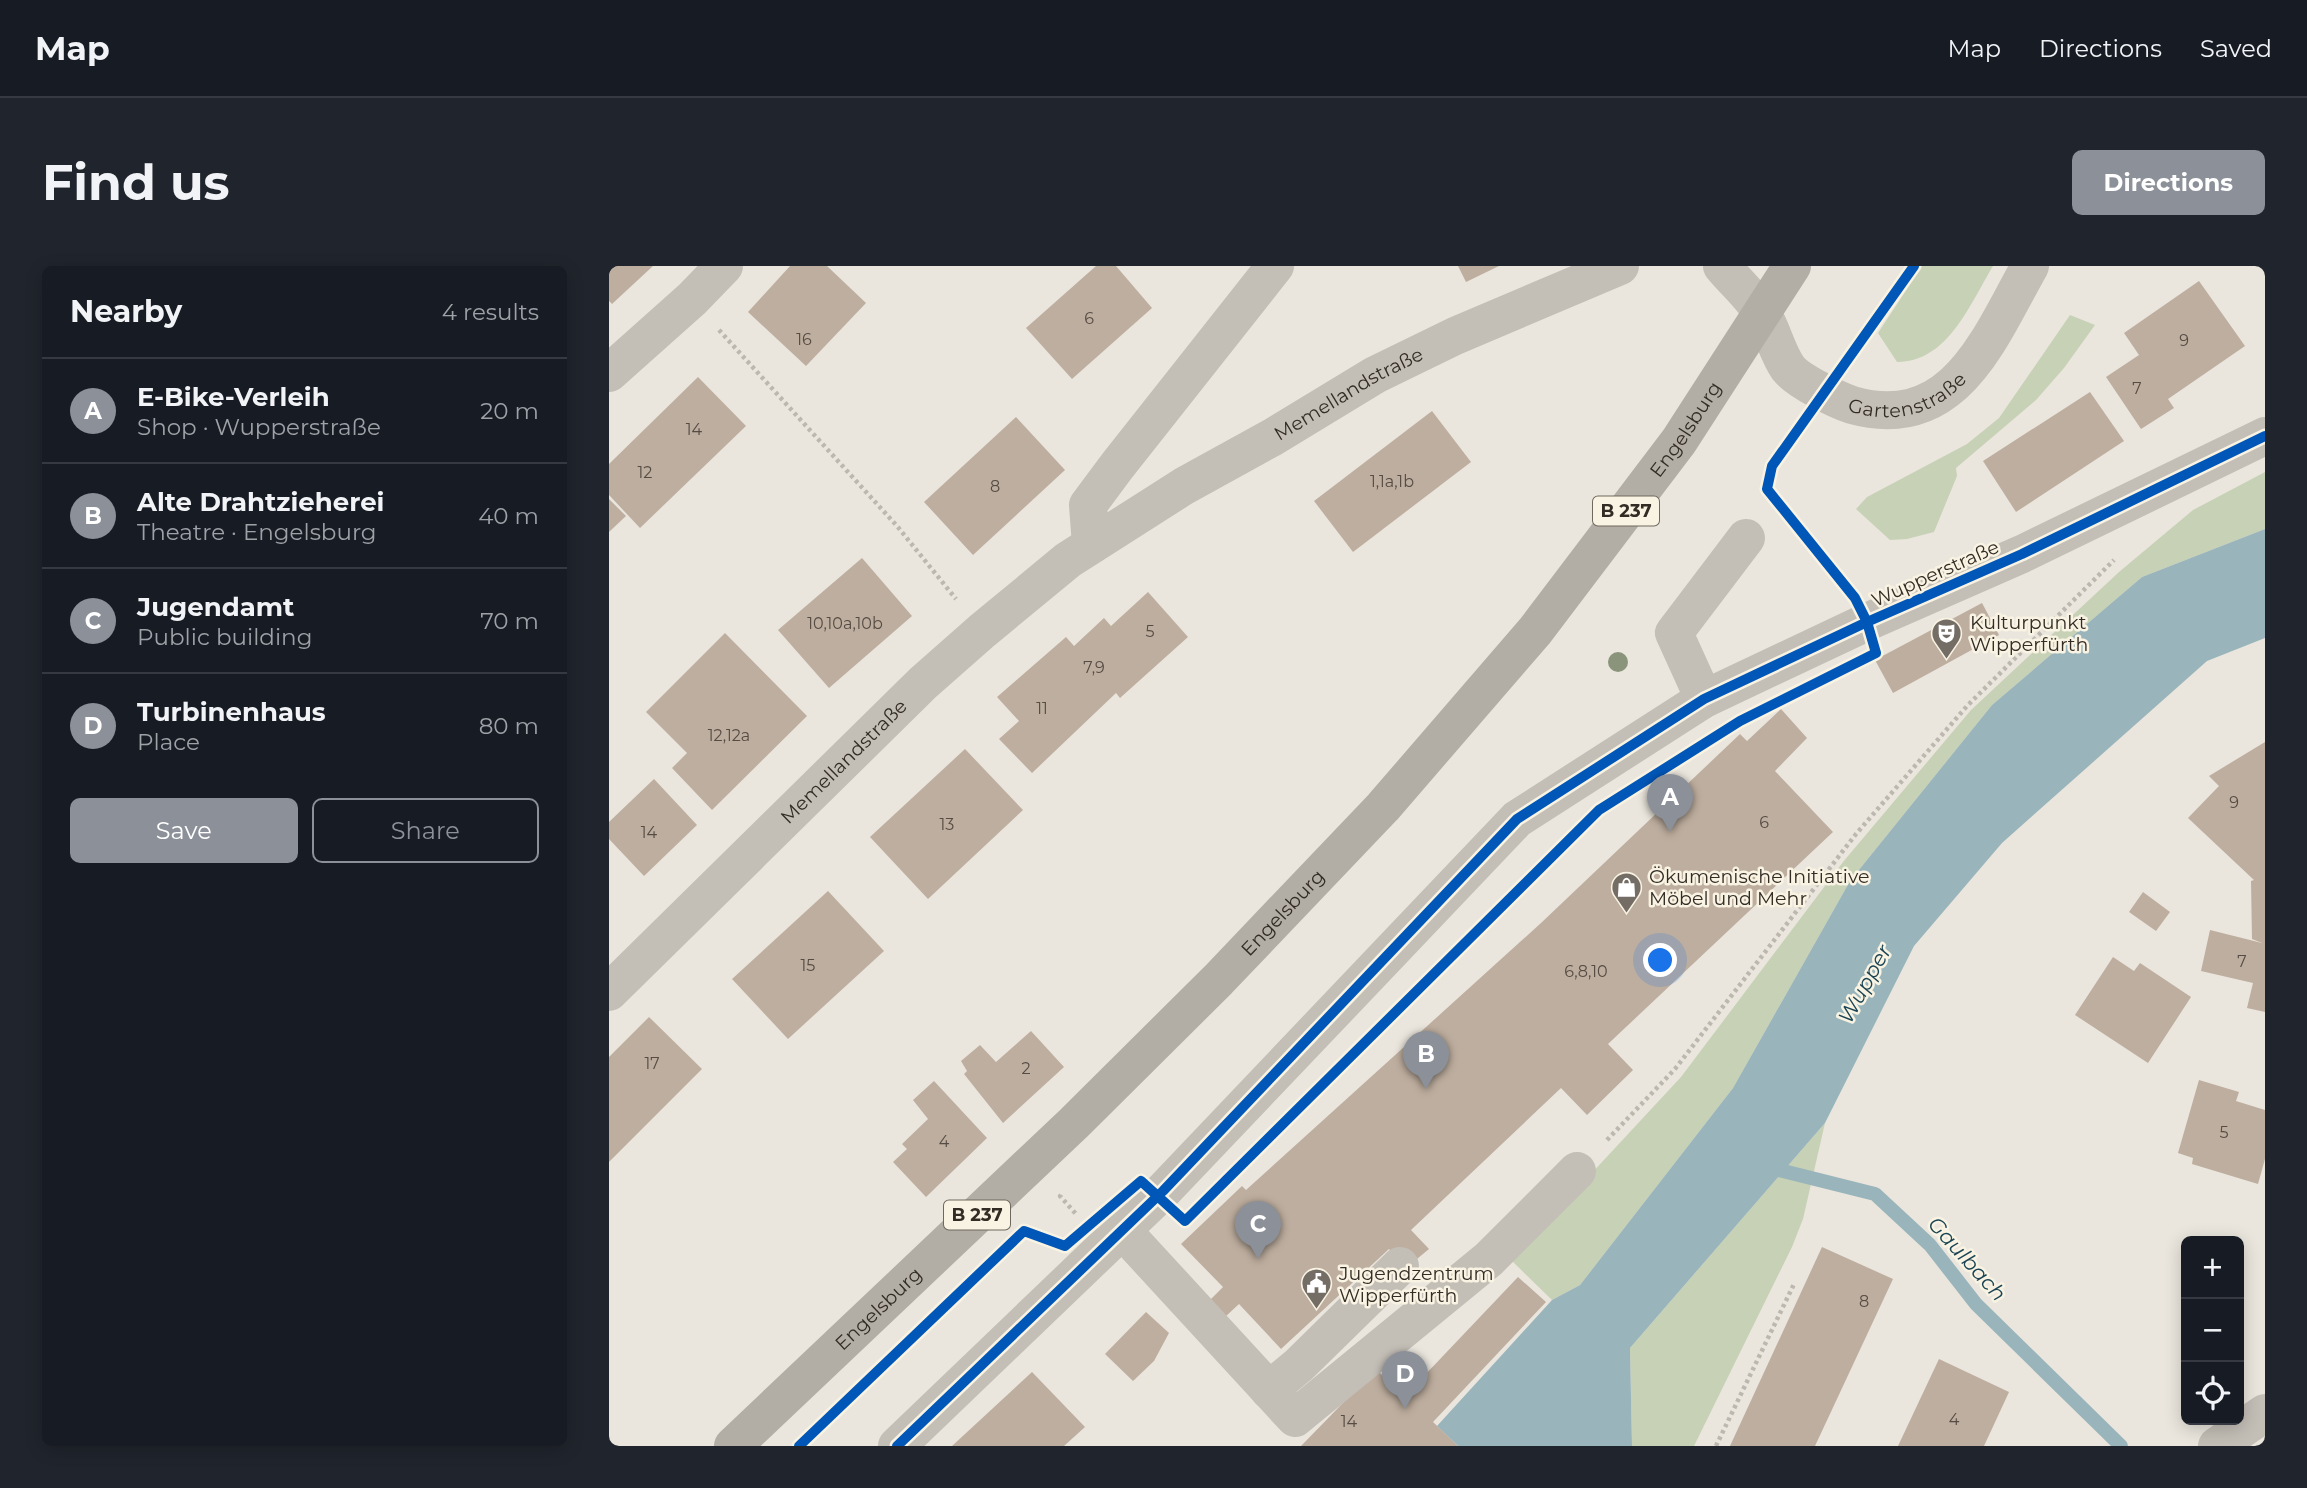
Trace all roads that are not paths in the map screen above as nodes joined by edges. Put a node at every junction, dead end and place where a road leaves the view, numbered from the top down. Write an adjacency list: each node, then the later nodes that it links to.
1 (724, 266): 8 (street)
2 (1275, 266): 11 (street)
3 (1620, 266): 11 (street, Memellandstraße)
4 (1722, 266): 7 (street, Gartenstraße)
5 (1792, 266): 7 (main road, B 237)
6 (2030, 266): 7 (street, Gartenstraße)
7 (1762, 313): 19 (main road, Engelsburg / B 237)
8 (609, 373)
9 (2265, 436): 12 (street, Wupperstraße)
10 (1746, 538): 12 (street)
11 (1091, 545): 13 (street, Memellandstraße)
12 (1704, 699): 15 (street, Wupperstraße)
13 (609, 992)
14 (1577, 1171): 17 (street)
15 (1114, 1239): 17 (street); 20 (street, Wupperstraße)
16 (1400, 1266): 17 (street)
17 (1269, 1390)
18 (2265, 1413): 21 (street)
19 (733, 1446)
20 (897, 1446)
21 (2217, 1446)

